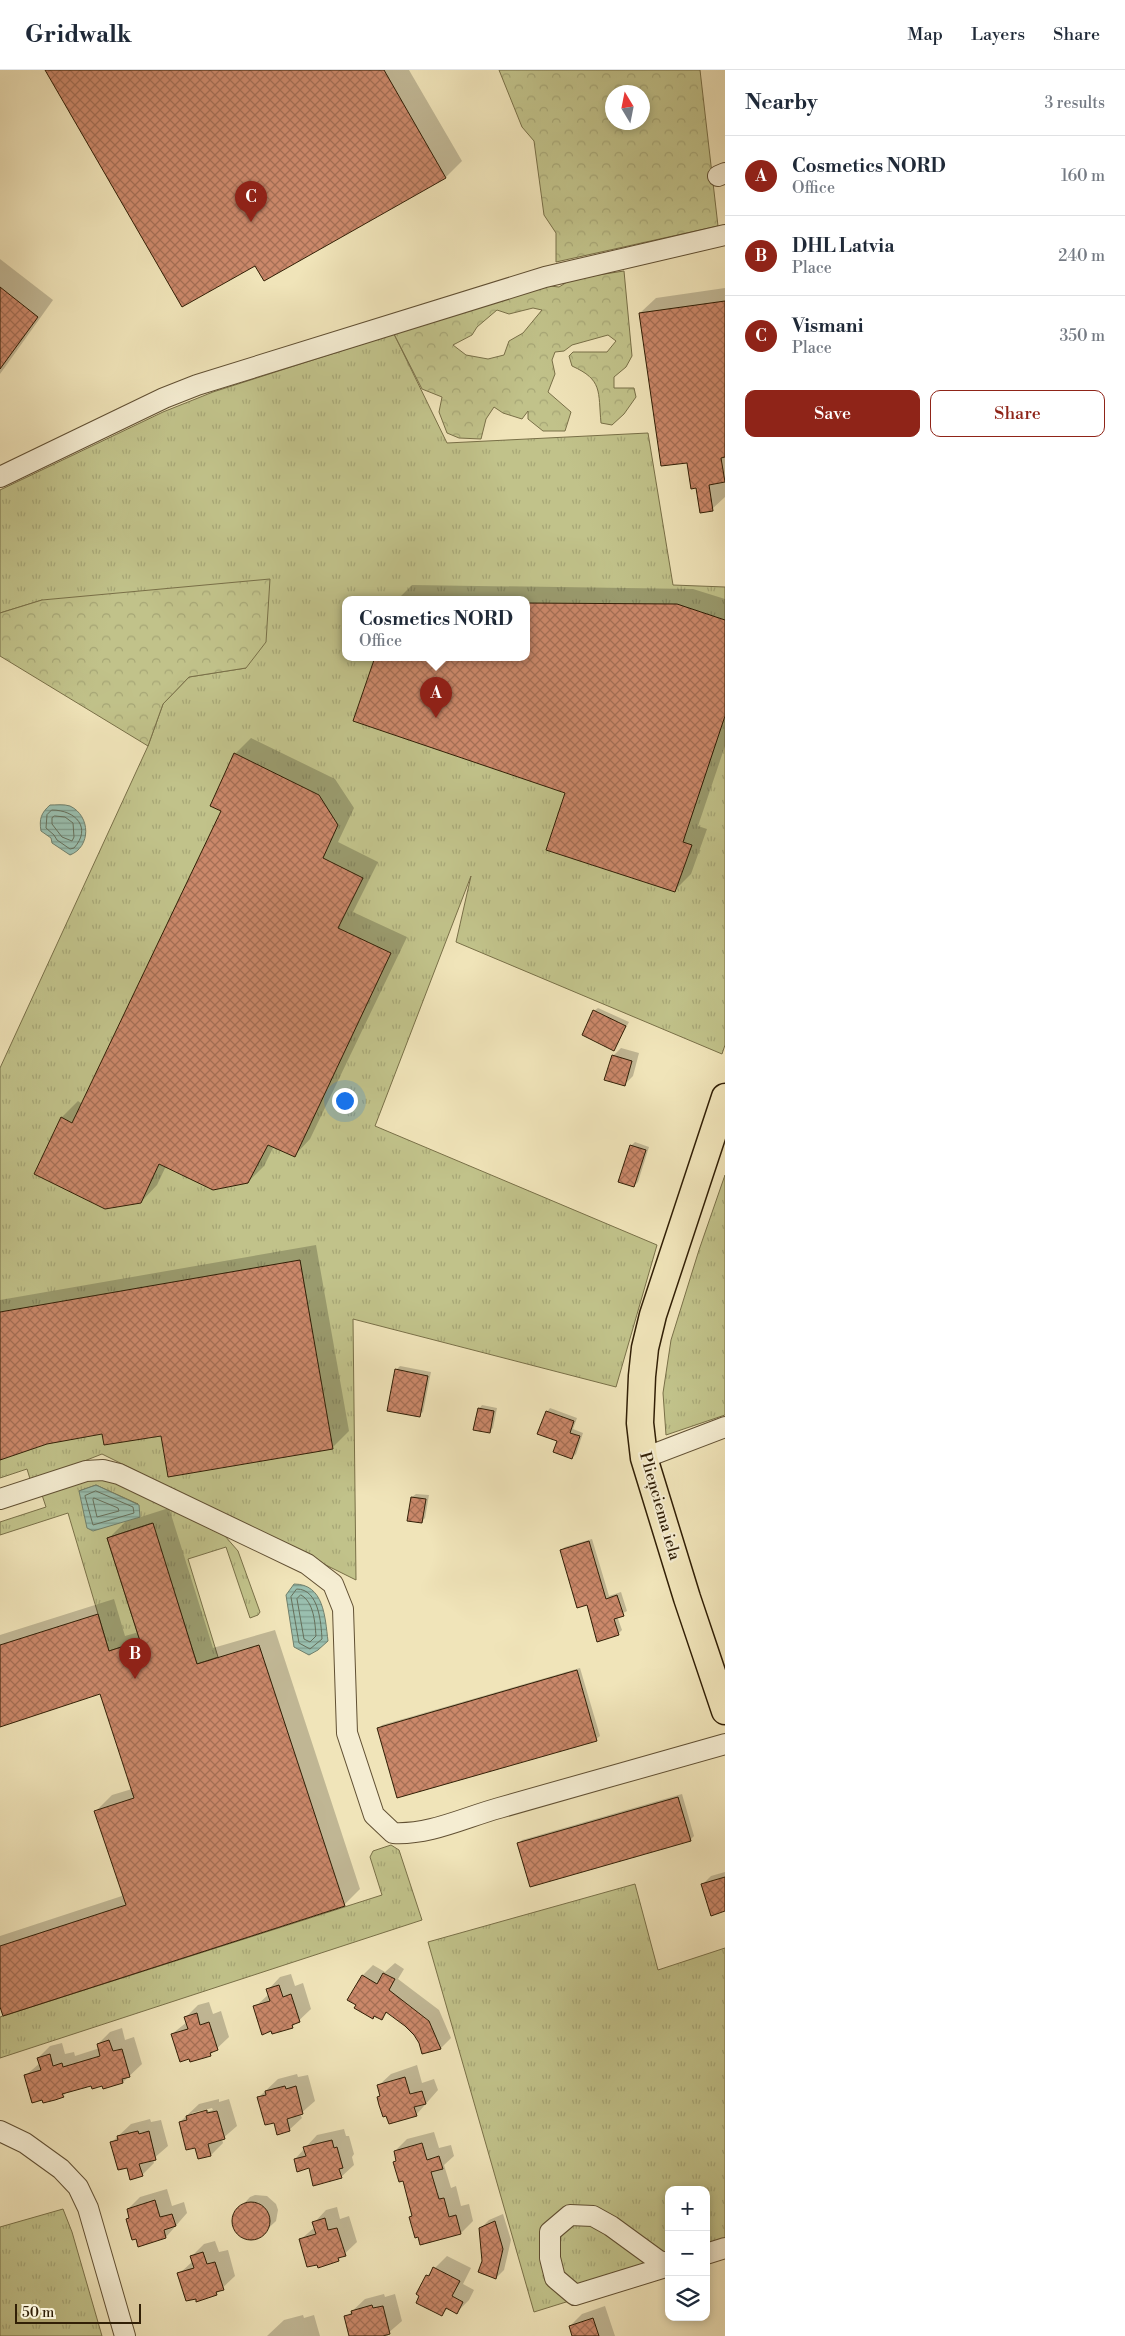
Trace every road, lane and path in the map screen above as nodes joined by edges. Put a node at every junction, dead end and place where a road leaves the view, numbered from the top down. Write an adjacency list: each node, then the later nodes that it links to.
1 (725, 234): 2 (street)
2 (0, 477)
3 (725, 1097): 5 (main road, Plieņciema iela)
4 (725, 1427): 5 (street)
5 (644, 1458): 7 (main road, Plieņciema iela)
6 (0, 1500): 8 (street)
7 (725, 1711)
8 (725, 1744)
9 (0, 2131): 13 (street)
10 (725, 2248): 11 (street)
11 (710, 2253)
12 (669, 2265): 12 (street)
13 (126, 2336)

